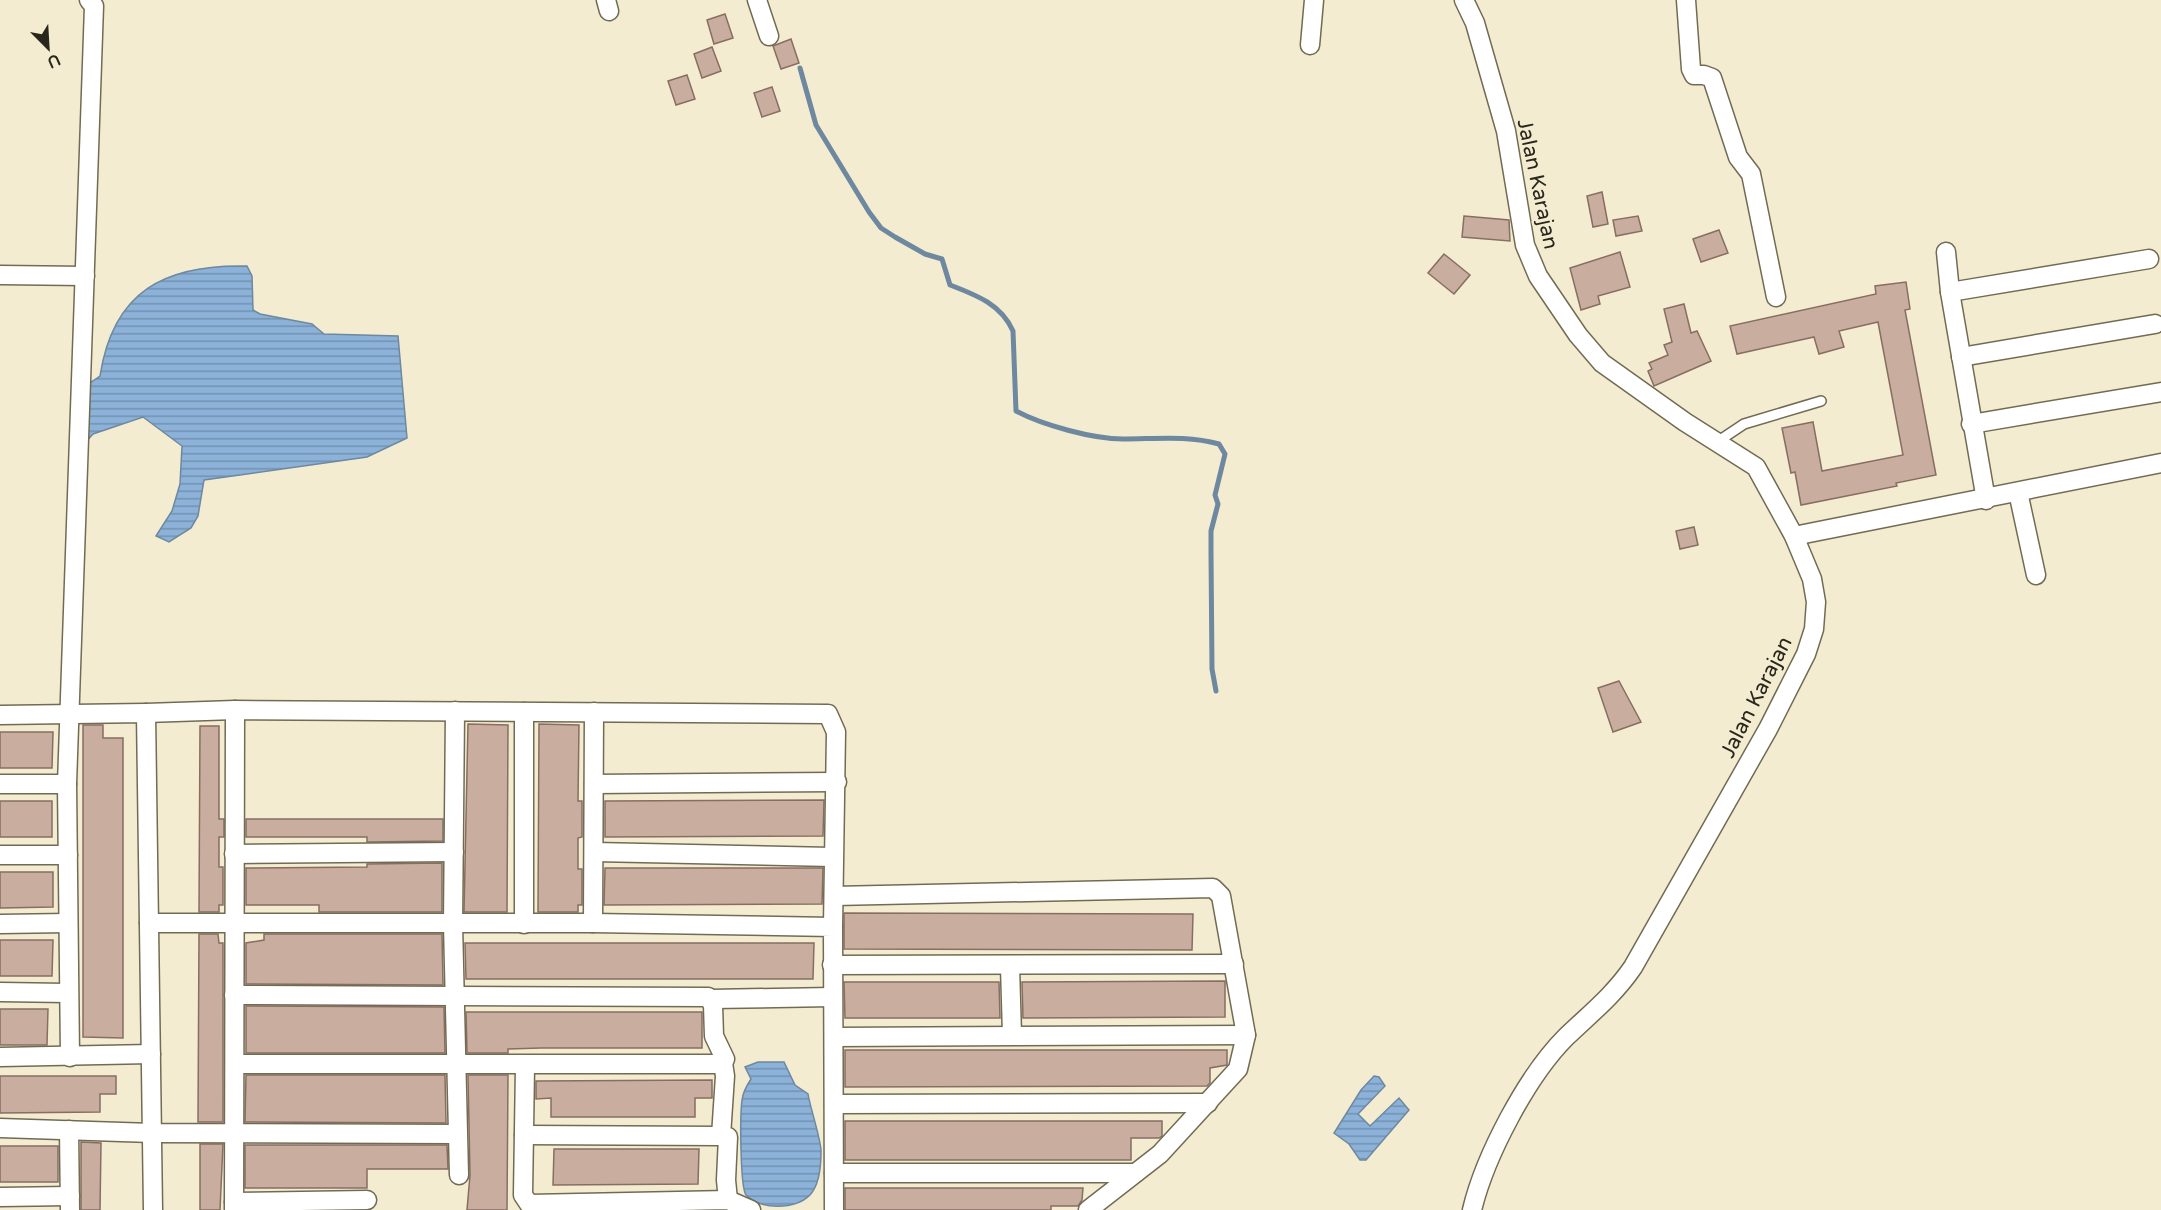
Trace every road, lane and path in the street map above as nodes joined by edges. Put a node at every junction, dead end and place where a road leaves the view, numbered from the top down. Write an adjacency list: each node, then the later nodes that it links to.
1 (89, 0): 11 (street)
2 (757, 0): 6 (street)
3 (1314, 0): 7 (street)
4 (1464, 0): 19 (street, Jalan Karajan)
5 (1686, 0): 13 (street)
6 (769, 36)
7 (1310, 45)
8 (1946, 252): 12 (street)
9 (2149, 259): 12 (street)
10 (0, 275): 11 (street)
11 (85, 276): 30 (street)
12 (1950, 292): 15 (street)
13 (1776, 297)
14 (2155, 324): 15 (street)
15 (1961, 357): 18 (street)
16 (2161, 392): 18 (street)
17 (1821, 400): 19 (lane)
18 (1971, 424): 22 (street)
19 (1717, 442): 23 (street, Jalan Karajan)
20 (2161, 464): 21 (street)
21 (2018, 492): 22 (street); 24 (street)
22 (1986, 500): 23 (street)
23 (1794, 536): 92 (street, Jalan Karajan)
24 (2036, 575)
25 (235, 710): 26 (street); 29 (street); 38 (street)
26 (455, 711): 27 (street); 36 (street)
27 (524, 712): 28 (street); 49 (street)
28 (594, 712): 32 (street); 35 (street)
29 (146, 713): 30 (street); 43 (street)
30 (69, 714): 31 (street); 34 (street)
31 (0, 715)
32 (837, 783): 35 (street); 41 (street)
33 (0, 784): 34 (street)
34 (68, 784): 40 (street)
35 (594, 784): 37 (street)
36 (454, 852): 38 (street); 48 (street)
37 (594, 852): 41 (street); 45 (street)
38 (234, 854): 44 (street)
39 (0, 855): 40 (street)
40 (68, 855): 47 (street)
41 (832, 857): 42 (street)
42 (834, 896): 50 (street); 51 (street)
43 (149, 922): 44 (street); 63 (street)
44 (234, 922): 48 (street); 56 (street)
45 (593, 923): 49 (street); 50 (street)
46 (0, 924): 47 (street)
47 (68, 924): 55 (street)
48 (453, 924): 49 (street); 57 (street)
49 (524, 924)
50 (832, 927): 52 (street)
51 (1234, 964): 53 (street); 61 (street)
52 (832, 965): 53 (street); 58 (street)
53 (1010, 966): 60 (street)
54 (0, 992): 55 (street)
55 (67, 993): 65 (street)
56 (234, 995): 57 (street); 67 (street)
57 (455, 997): 59 (street); 68 (street)
58 (832, 997): 59 (street); 62 (street)
59 (711, 999): 66 (street)
60 (1012, 1035): 61 (street); 62 (street)
61 (1246, 1035): 70 (street)
62 (834, 1037): 71 (street)
63 (151, 1054): 65 (street); 74 (street)
64 (0, 1057): 65 (street)
65 (70, 1057)
66 (723, 1063): 69 (street); 78 (street)
67 (235, 1064): 68 (street); 75 (street)
68 (457, 1066): 69 (street); 76 (street)
69 (525, 1066): 77 (street)
70 (1208, 1103): 71 (street); 80 (street)
71 (834, 1104): 79 (street)
72 (0, 1128): 73 (street)
73 (69, 1130): 74 (street); 85 (street)
74 (152, 1133): 75 (street); 88 (street)
75 (233, 1133): 76 (street); 86 (street)
76 (457, 1134): 81 (street)
77 (524, 1135): 78 (street); 87 (street)
78 (721, 1136): 84 (street)
79 (834, 1173): 80 (street); 90 (street)
80 (1135, 1173): 91 (street)
81 (459, 1174)
82 (0, 1197): 85 (street)
83 (367, 1200): 86 (street)
84 (728, 1200): 87 (street); 89 (street)
85 (70, 1203)
86 (234, 1206)
87 (555, 1207)
88 (153, 1210)
89 (751, 1210)
90 (834, 1210)
91 (1088, 1210)
92 (1472, 1210)

